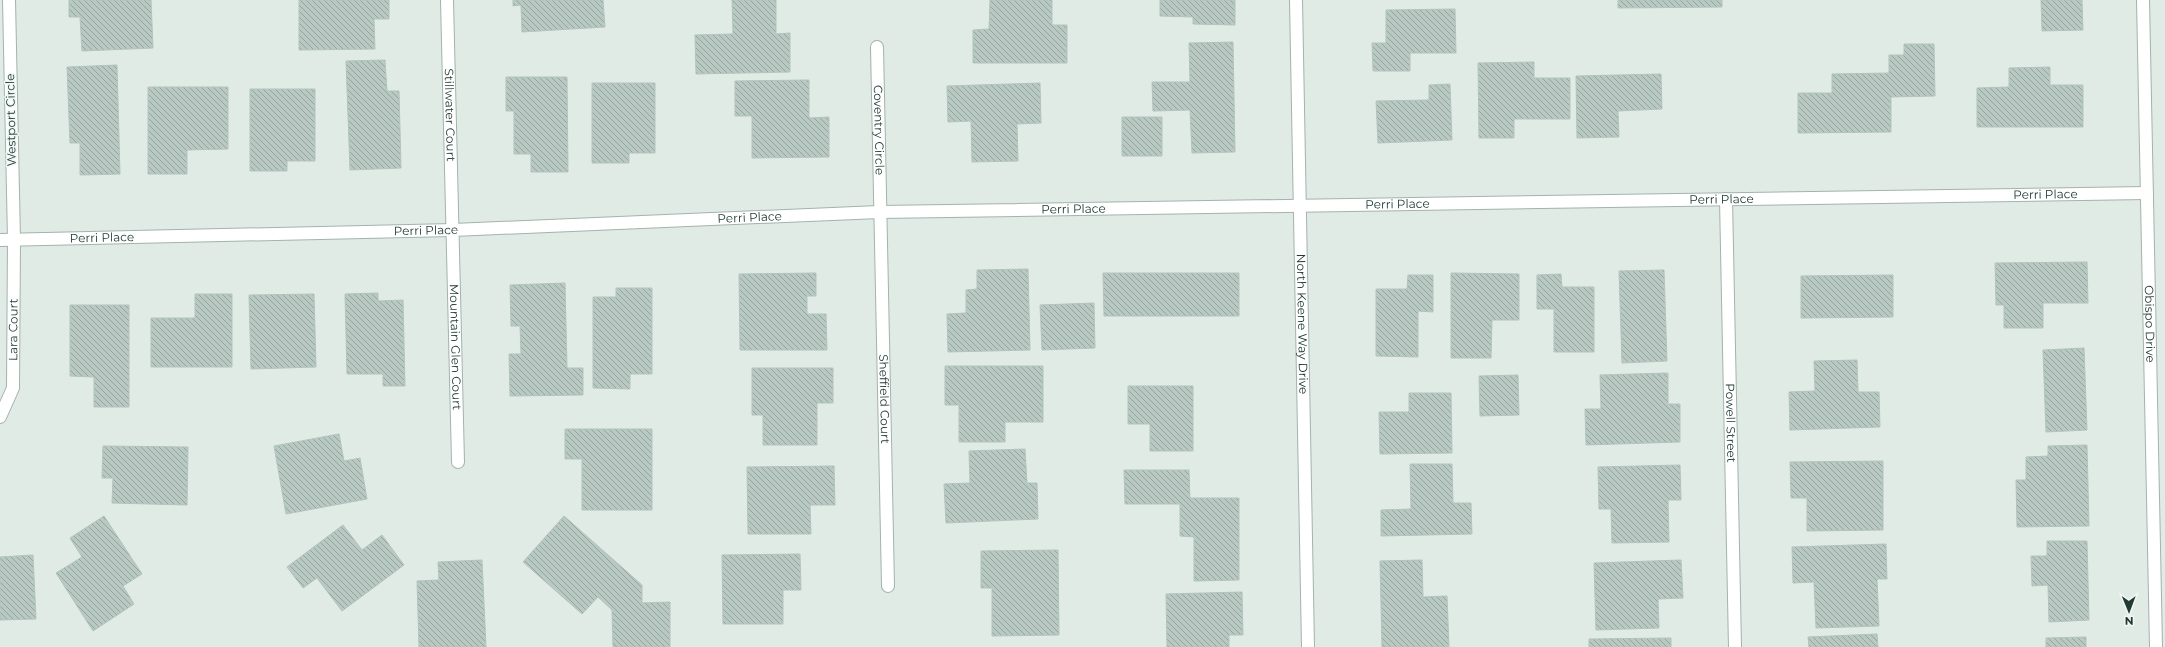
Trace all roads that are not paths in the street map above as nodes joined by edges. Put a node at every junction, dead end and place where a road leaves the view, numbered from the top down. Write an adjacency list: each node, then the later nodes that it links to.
1 (9, 0): 12 (street, Westport Circle)
2 (447, 0): 10 (street, Stillwater Court)
3 (1296, 0): 8 (street, North Keene Way Drive)
4 (2142, 0): 6 (street, Obispo Drive)
5 (876, 47): 9 (street, Coventry Circle)
6 (2147, 193): 7 (street, Perri Place); 18 (street, Obispo Drive)
7 (1726, 199): 8 (street, Perri Place); 17 (street, Powell Street)
8 (1300, 206): 9 (street, Perri Place); 16 (street, North Keene Way Drive)
9 (879, 212): 10 (street, Perri Place); 15 (street, Sheffield Court)
10 (453, 230): 12 (street, Perri Place); 14 (street, Mountain Glen Court)
11 (0, 240): 12 (street, Perri Place)
12 (14, 240): 13 (street, Lara Court)
13 (0, 417)
14 (458, 462)
15 (888, 586)
16 (1308, 647)
17 (1735, 647)
18 (2156, 647)

